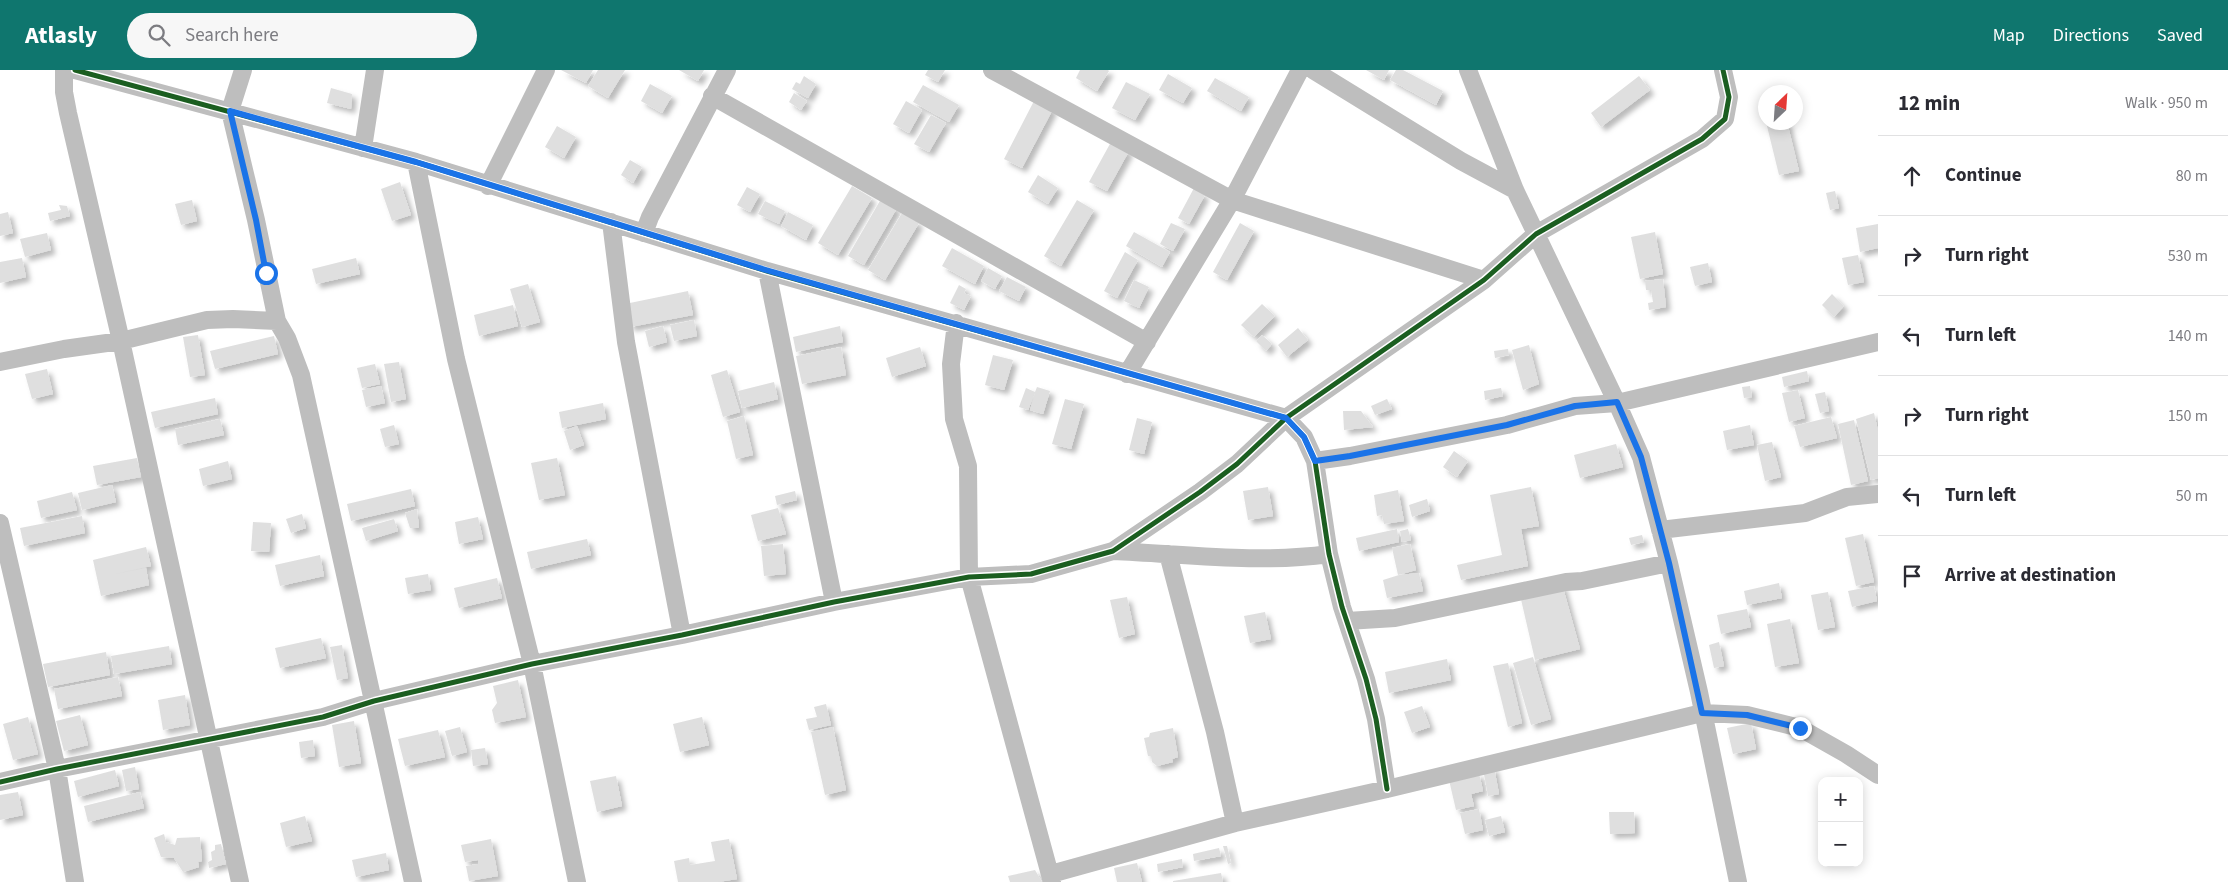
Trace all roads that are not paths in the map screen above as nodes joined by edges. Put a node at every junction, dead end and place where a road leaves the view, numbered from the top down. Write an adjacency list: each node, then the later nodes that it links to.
1 (64, 70): 26 (street)
2 (75, 70): 13 (street)
3 (243, 70): 13 (street)
4 (375, 70): 14 (street)
5 (546, 70): 16 (street)
6 (727, 70): 12 (street)
7 (992, 70): 18 (street)
8 (1300, 70): 18 (street)
9 (1313, 70): 17 (street)
10 (1468, 70): 17 (street)
11 (1723, 70): 21 (street)
12 (712, 96): 20 (street); 27 (street)
13 (230, 111): 14 (street); 24 (street)
14 (363, 148): 15 (street)
15 (416, 162): 16 (street); 45 (street)
16 (488, 186): 19 (street)
17 (1515, 190): 21 (street)
18 (1232, 200): 23 (street); 27 (street)
19 (610, 222): 20 (street); 44 (street)
20 (644, 233): 22 (street)
21 (1536, 234): 23 (street); 31 (street)
22 (766, 270): 25 (street); 42 (street)
23 (1484, 280): 32 (street)
24 (277, 321): 26 (street); 46 (street)
25 (956, 323): 30 (street); 41 (street)
26 (121, 340): 29 (street); 48 (street)
27 (1147, 342): 30 (street)
28 (1878, 342): 31 (street)
29 (0, 362)
30 (1127, 374): 32 (street)
31 (1617, 402): 33 (street); 36 (street)
32 (1286, 418): 33 (street); 37 (street)
33 (1315, 461): 39 (street)
34 (1878, 494): 36 (street)
35 (0, 523): 49 (street)
36 (1660, 530): 40 (street)
37 (1113, 551): 38 (street); 41 (street)
38 (1168, 554): 39 (street); 53 (street)
39 (1329, 554): 43 (street)
40 (1669, 563): 43 (street); 47 (street)
41 (969, 577): 42 (street); 54 (street)
42 (834, 602): 44 (street)
43 (1348, 620): 52 (street)
44 (682, 635): 45 (street)
45 (532, 664): 46 (street); 58 (street)
46 (374, 701): 48 (street); 57 (street)
47 (1702, 713): 50 (street); 52 (street); 59 (street)
48 (209, 740): 49 (street); 56 (street)
49 (57, 769): 51 (street); 55 (street)
50 (1878, 775)
51 (0, 782)
52 (1387, 789): 53 (street)
53 (1235, 823): 54 (street)
54 (1052, 878)
55 (75, 882)
56 (240, 882)
57 (413, 882)
58 (577, 882)
59 (1738, 882)

